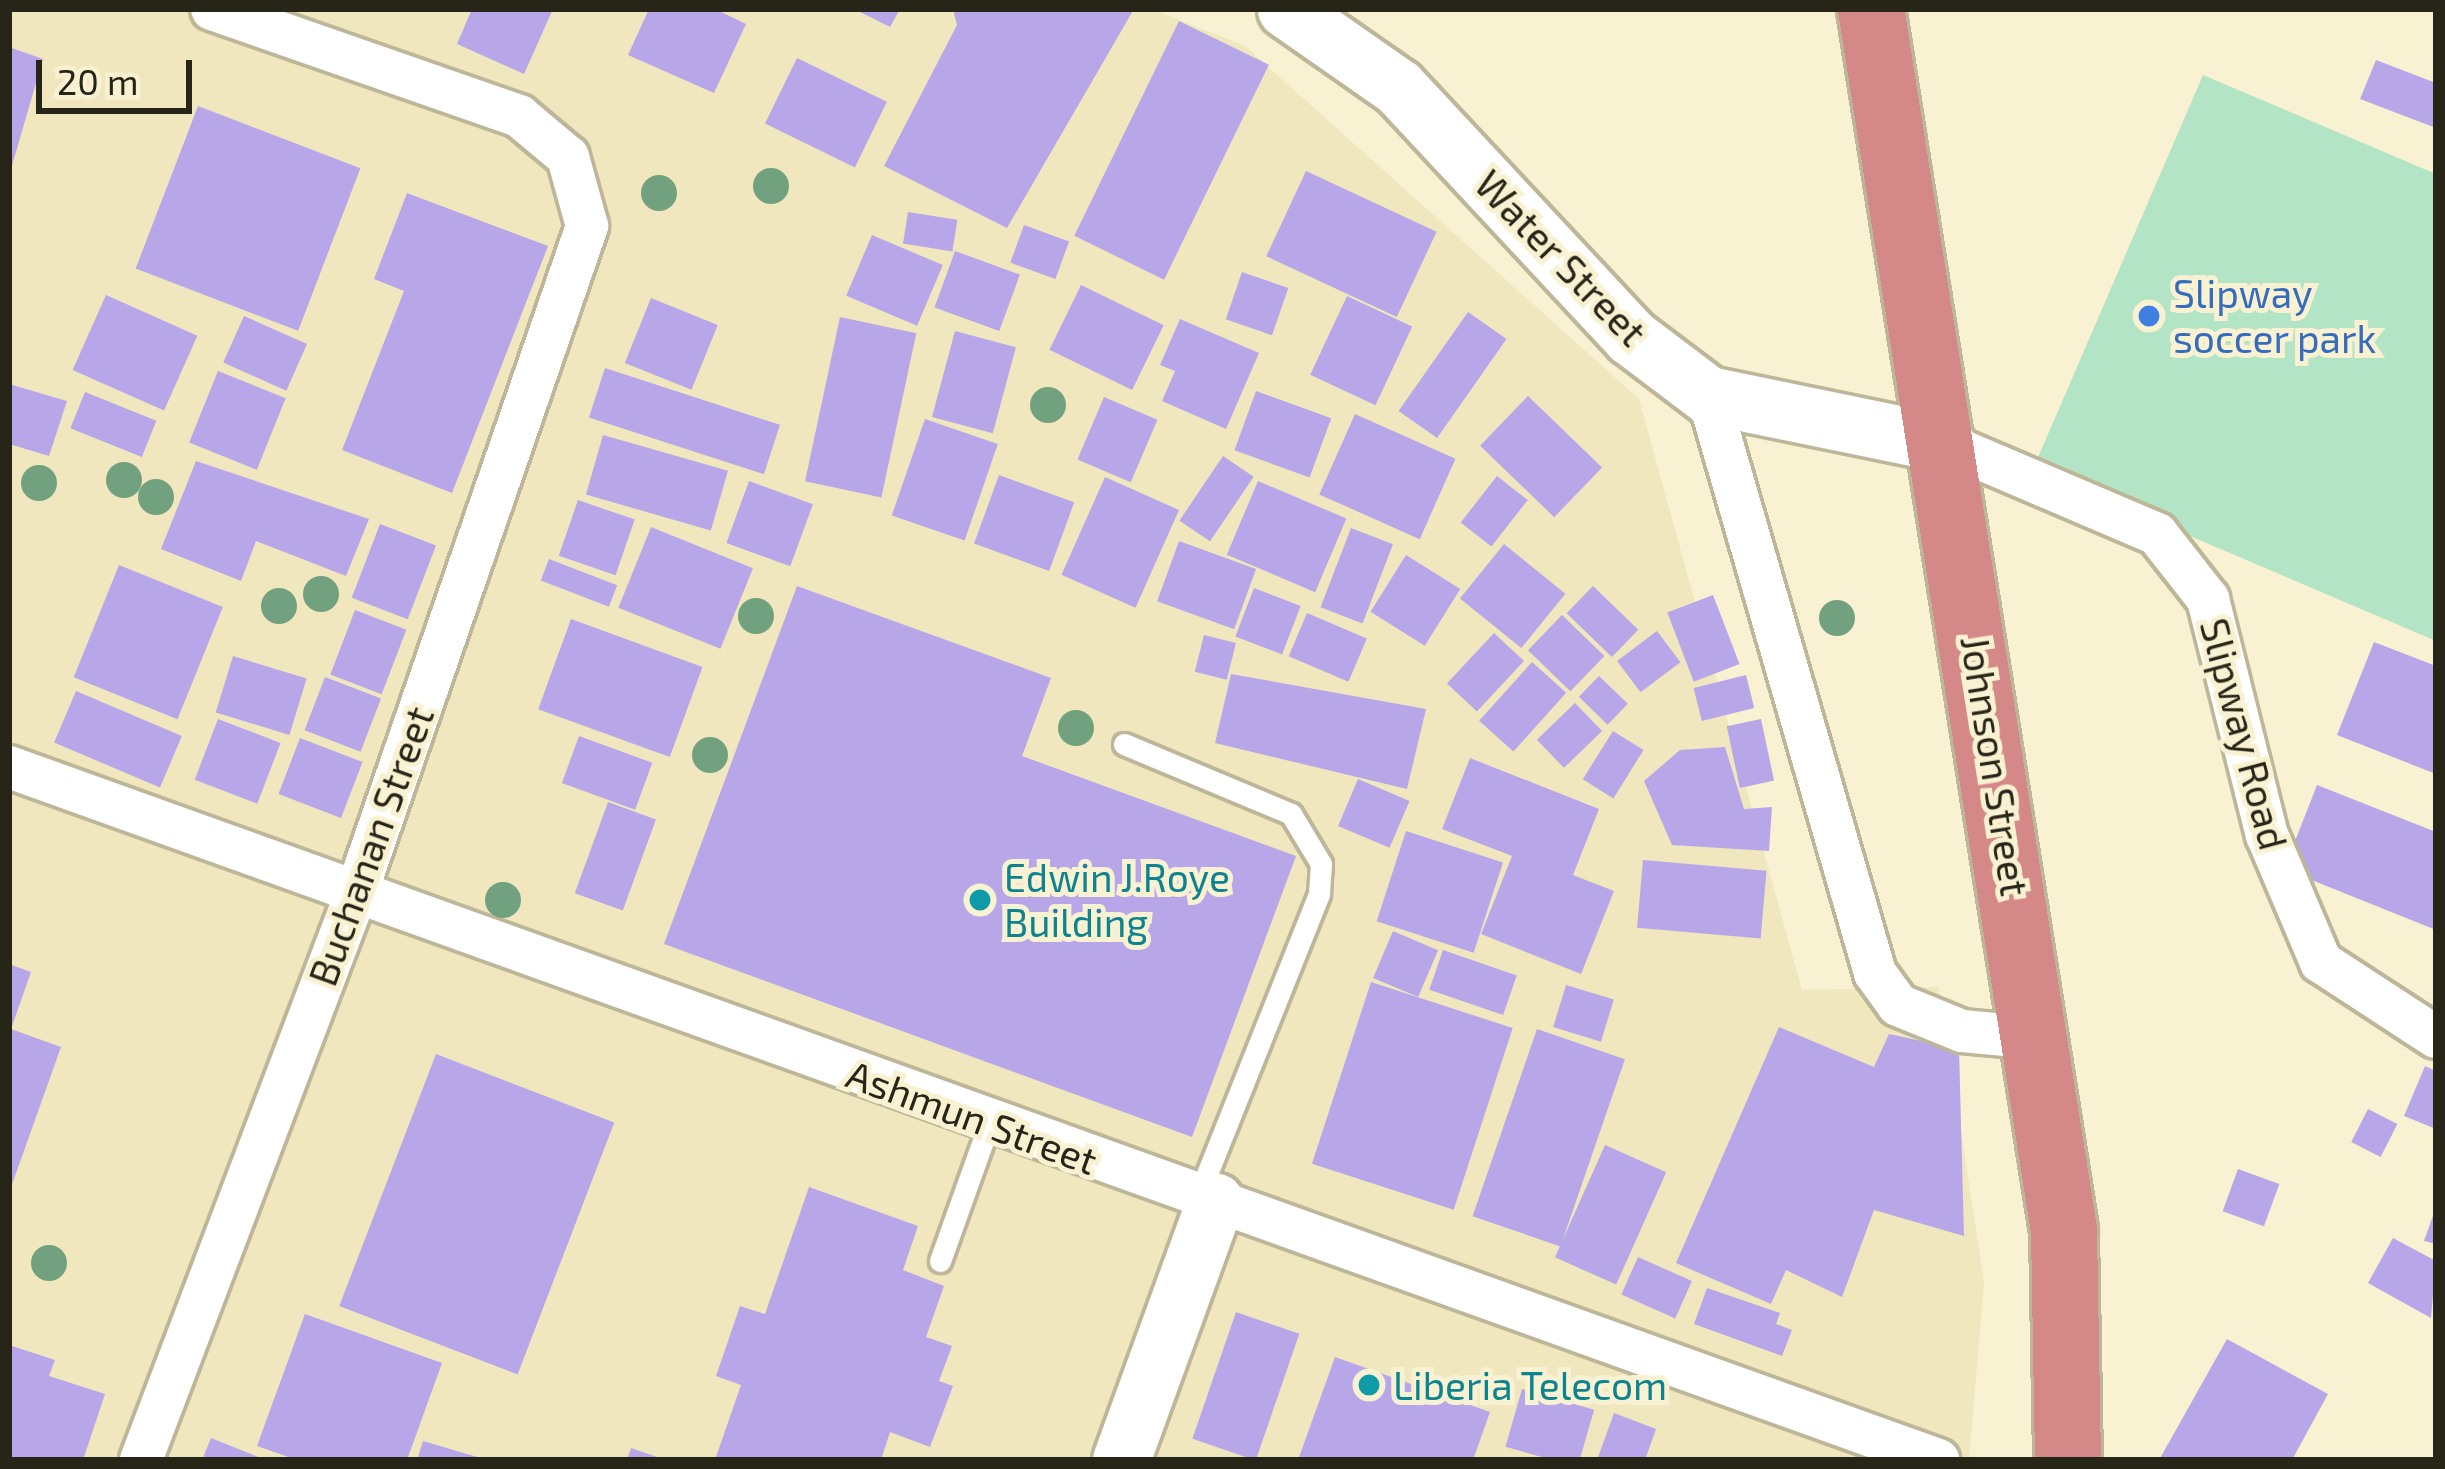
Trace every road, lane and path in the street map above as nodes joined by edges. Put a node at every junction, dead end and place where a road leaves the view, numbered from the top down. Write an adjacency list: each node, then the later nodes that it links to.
1 (212, 9): 8 (street, Buchanan Street)
2 (1286, 9): 4 (street, Water Street)
3 (1871, 9): 5 (highway, Johnson Street)
4 (1708, 395): 5 (street, Water Street); 10 (street)
5 (1946, 443): 9 (street, Slipway Road); 10 (highway, Johnson Street)
6 (1124, 744): 12 (lane)
7 (9, 767): 8 (street, Ashmun Street)
8 (356, 894): 11 (street, Ashmun Street); 14 (street, Buchanan Street)
9 (2436, 1037)
10 (2036, 1038): 17 (highway, Johnson Street)
11 (989, 1124): 12 (street, Ashmun Street); 13 (lane)
12 (1207, 1200): 15 (street); 16 (street, Ashmun Street)
13 (940, 1261)
14 (141, 1460)
15 (1121, 1460)
16 (1938, 1460)
17 (2068, 1460)

